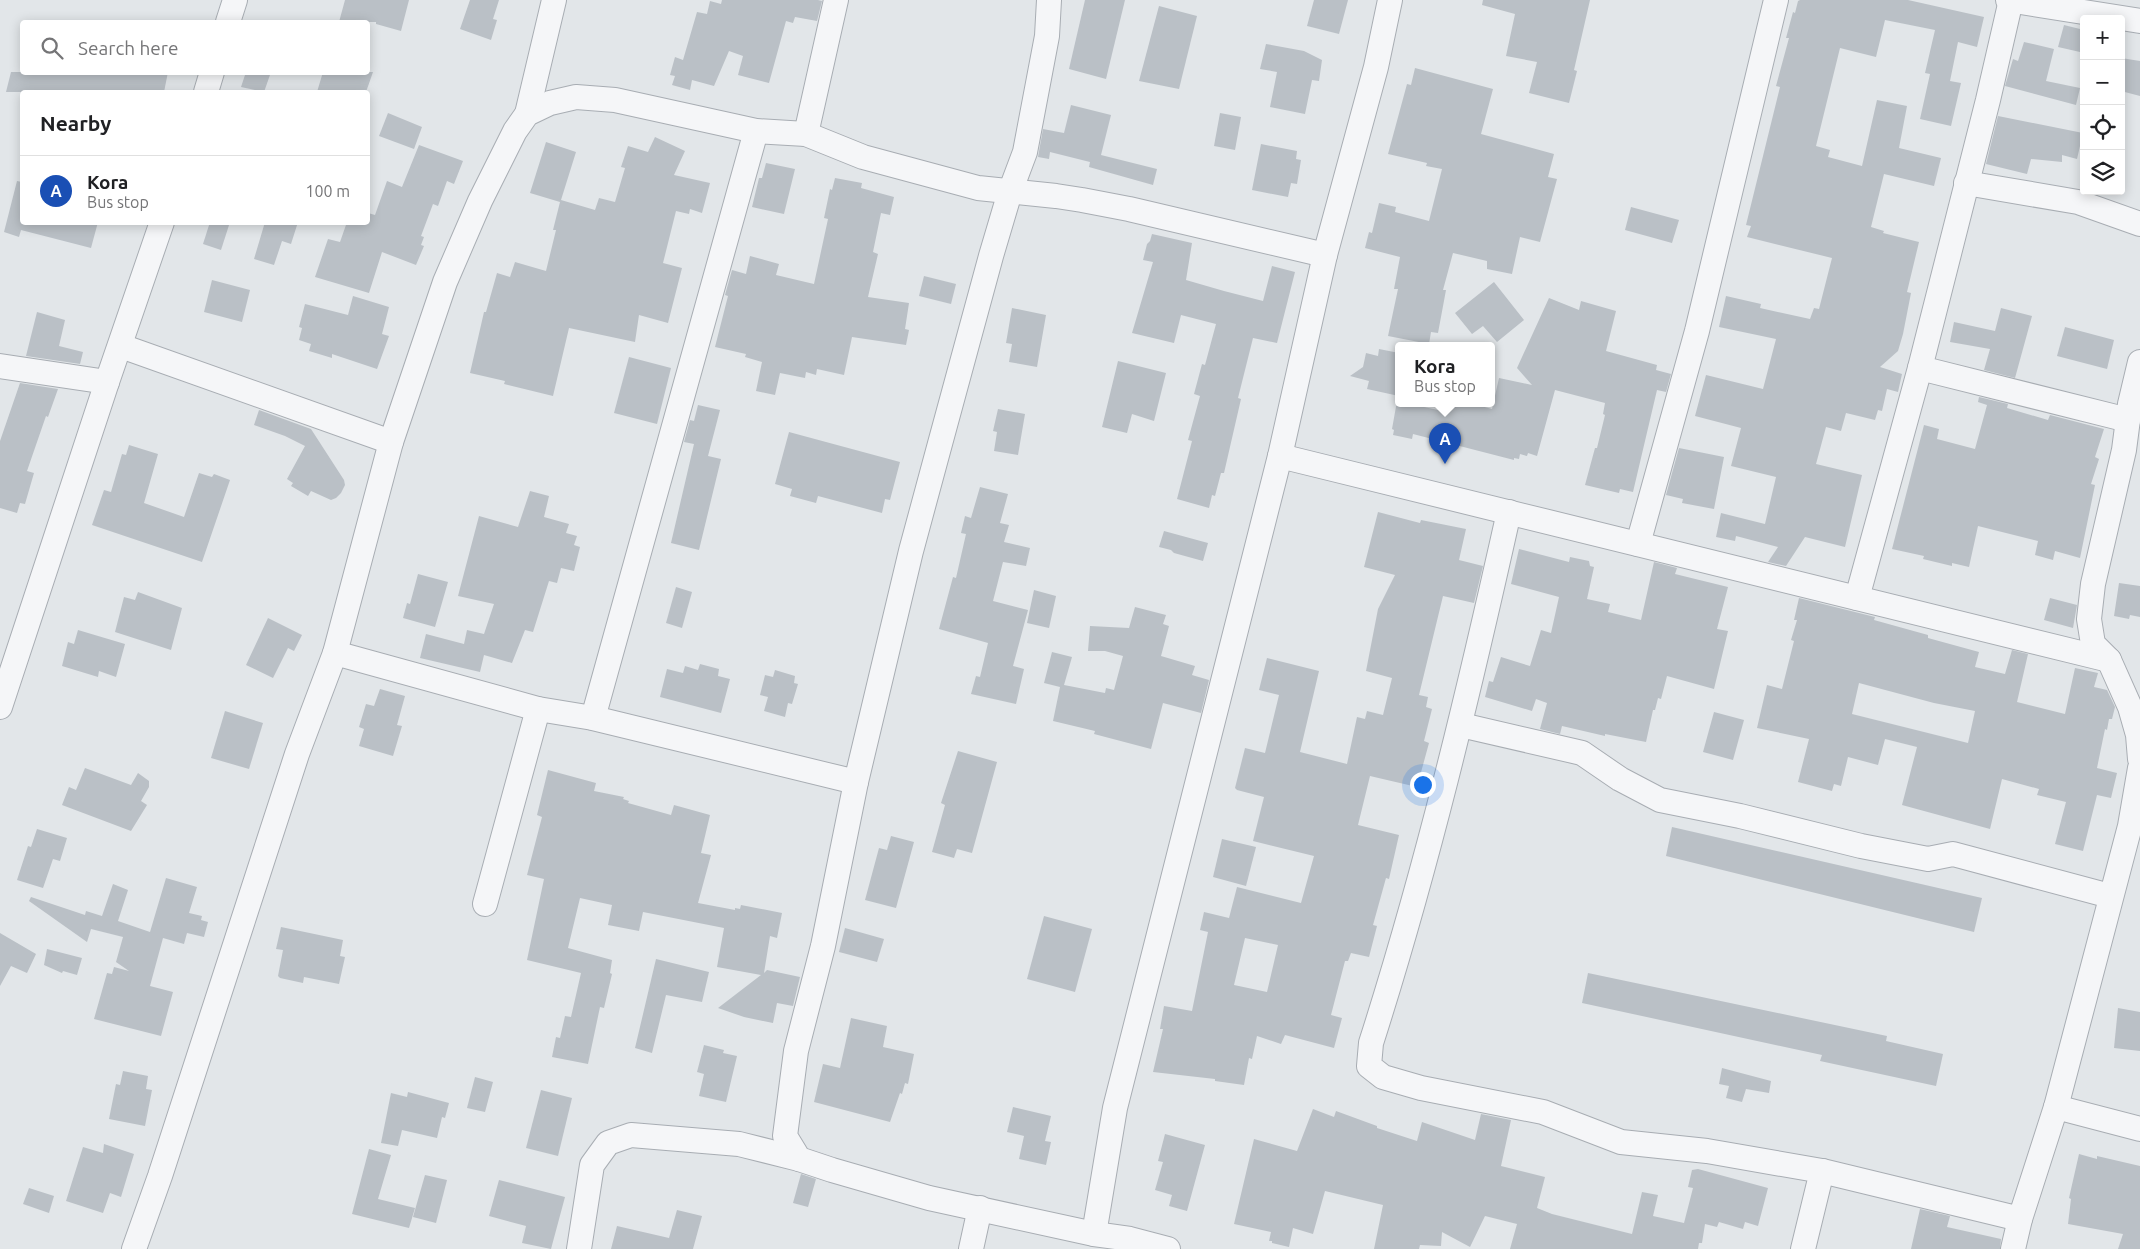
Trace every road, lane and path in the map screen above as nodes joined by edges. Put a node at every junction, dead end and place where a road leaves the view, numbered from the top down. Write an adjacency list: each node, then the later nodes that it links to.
1 (235, 0): 8 (street)
2 (554, 0): 12 (street)
3 (836, 0): 14 (street)
4 (1049, 0): 16 (street)
5 (1390, 0): 19 (street)
6 (1776, 0): 30 (street)
7 (2009, 0): 9 (street); 15 (street)
8 (229, 20)
9 (2140, 21)
10 (211, 75): 11 (street)
11 (207, 90)
12 (527, 114): 13 (street); 26 (street)
13 (756, 131): 14 (street); 36 (street)
14 (806, 134): 16 (street)
15 (1966, 183): 17 (street); 23 (street)
16 (1010, 192): 19 (street); 40 (street)
17 (2140, 224)
18 (161, 225): 20 (street)
19 (1325, 255): 28 (street)
20 (121, 346): 24 (street); 26 (street)
21 (2140, 362): 25 (street)
22 (0, 366): 24 (street)
23 (1920, 368): 25 (street); 31 (street)
24 (107, 382): 34 (street)
25 (2128, 420): 27 (street)
26 (391, 442): 32 (street)
27 (2132, 452): 33 (street)
28 (1280, 456): 29 (street); 49 (street)
29 (1509, 512): 30 (street); 37 (street)
30 (1638, 544): 31 (street)
31 (1857, 598): 33 (street)
32 (336, 653): 35 (street); 50 (street)
33 (2109, 660): 38 (street)
34 (0, 707)
35 (538, 709): 36 (street); 42 (street)
36 (593, 718): 40 (street)
37 (1461, 725): 41 (street); 46 (street)
38 (2140, 759)
39 (2140, 768): 41 (street)
40 (856, 782): 45 (street)
41 (2110, 896): 43 (street)
42 (485, 904)
43 (2056, 1107): 44 (street); 48 (street)
44 (2140, 1129)
45 (799, 1159): 47 (street); 51 (street)
46 (1822, 1171): 48 (street); 54 (street)
47 (980, 1208): 49 (street); 52 (street)
48 (2020, 1219): 55 (street)
49 (1094, 1234): 53 (street)
50 (134, 1249)
51 (579, 1249)
52 (971, 1249)
53 (1168, 1249)
54 (1802, 1249)
55 (2013, 1249)

